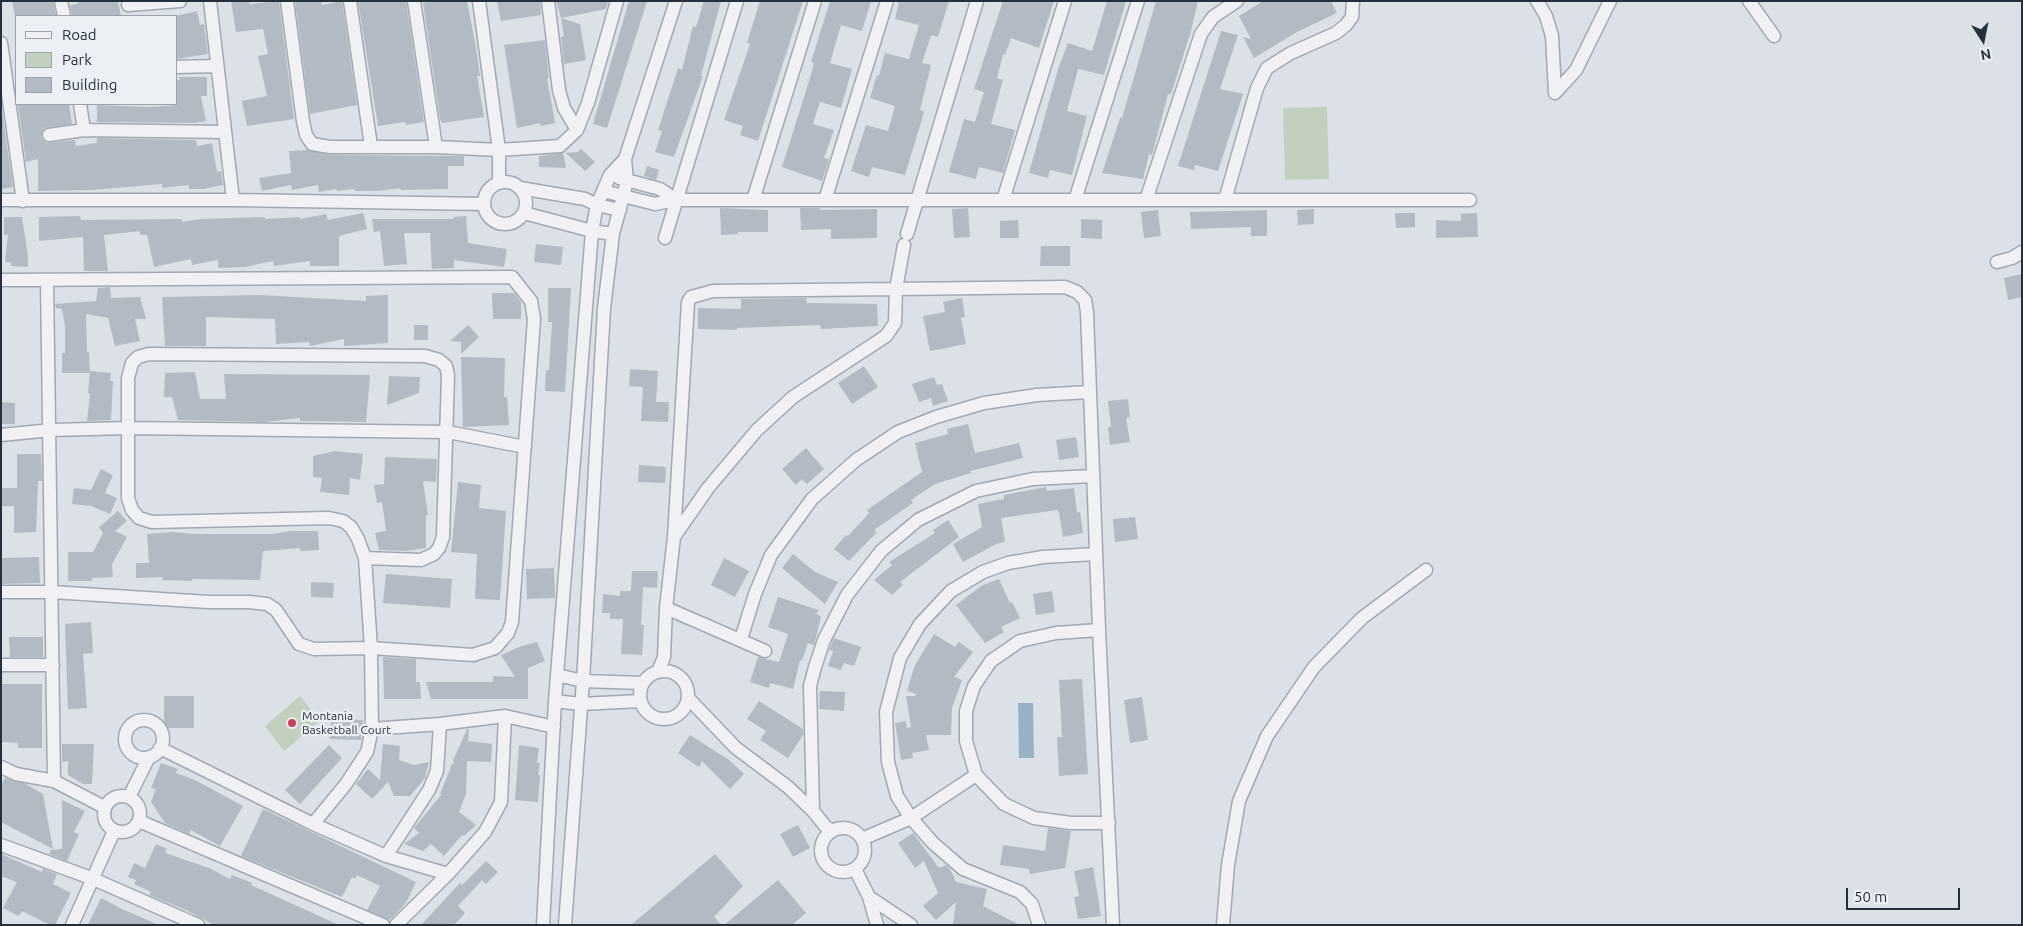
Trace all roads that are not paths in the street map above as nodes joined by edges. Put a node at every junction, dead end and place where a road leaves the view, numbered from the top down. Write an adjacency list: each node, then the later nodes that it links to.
1 (61, 1): 23 (street)
2 (180, 1): 22 (street)
3 (210, 1): 26 (street)
4 (287, 1): 33 (street)
5 (350, 1): 33 (street)
6 (414, 1): 34 (street)
7 (479, 1): 35 (street)
8 (548, 1): 30 (street)
9 (617, 1): 30 (street)
10 (676, 1): 36 (street)
11 (737, 1): 44 (street)
12 (815, 1): 45 (street)
13 (887, 1): 46 (street)
14 (977, 1): 47 (street)
15 (1064, 1): 48 (street)
16 (1138, 1): 49 (street)
17 (1237, 1): 50 (street)
18 (1353, 1): 51 (street)
19 (1537, 1): 20 (street)
20 (1610, 1)
21 (1748, 1): 24 (street)
22 (128, 8)
23 (64, 15)
24 (1774, 36)
25 (1, 43): 53 (street)
26 (217, 66): 27 (street); 31 (street)
27 (178, 67)
28 (80, 105): 29 (street)
29 (84, 130): 31 (street); 32 (street)
30 (576, 130): 35 (street)
31 (225, 132): 43 (street)
32 (49, 135)
33 (371, 146): 34 (street)
34 (436, 147): 35 (street)
35 (499, 150): 39 (street)
36 (625, 159): 37 (street); 38 (street)
37 (610, 175): 38 (street); 41 (street)
38 (627, 181): 44 (street); 55 (street)
39 (499, 183): 40 (street); 54 (street)
40 (520, 188): 56 (street); 57 (street)
41 (603, 191): 55 (street); 56 (street)
42 (1, 200): 53 (street)
43 (233, 200): 53 (street); 54 (street)
44 (676, 200): 45 (street); 55 (street); 60 (street)
45 (753, 200): 46 (street)
46 (825, 200): 47 (street)
47 (917, 200): 48 (street); 65 (street)
48 (1003, 200): 49 (street)
49 (1075, 200): 50 (street)
50 (1146, 200): 51 (street)
51 (1225, 200): 52 (street)
52 (1470, 200)
53 (23, 201)
54 (484, 204): 57 (street)
55 (621, 204): 56 (street); 59 (street)
56 (597, 205): 58 (street)
57 (524, 213): 58 (street)
58 (592, 231): 59 (street); 87 (street)
59 (613, 234): 88 (street)
60 (665, 238)
61 (2022, 252): 62 (street)
62 (1997, 262)
63 (1, 280): 64 (street)
64 (47, 280): 68 (street); 71 (street)
65 (896, 288): 66 (street); 73 (street); 73 (street)
66 (1090, 392): 72 (street); 81 (street)
67 (129, 428): 68 (street); 69 (street); 69 (street); 75 (street)
68 (51, 430): 70 (street); 78 (street)
69 (448, 432): 71 (street); 75 (street)
70 (1, 434)
71 (525, 447): 82 (street)
72 (1092, 476): 74 (street); 105 (street)
73 (674, 537): 79 (street)
74 (1096, 554): 80 (street); 106 (street)
75 (365, 558): 82 (street)
76 (1426, 570): 129 (street)
77 (1, 592): 78 (street)
78 (52, 592): 82 (street); 85 (street)
79 (666, 608): 81 (street); 86 (street)
80 (1099, 630): 101 (street); 108 (street)
81 (741, 639): 83 (street)
82 (372, 648): 97 (street)
83 (765, 651)
84 (1, 665): 85 (street)
85 (53, 665): 102 (street)
86 (658, 672): 89 (street); 90 (street)
87 (557, 675): 88 (street); 91 (street)
88 (583, 681): 89 (street); 93 (street)
89 (643, 683): 92 (street)
90 (688, 698): 92 (street); 105 (street)
91 (555, 701): 93 (street); 96 (street)
92 (641, 701): 93 (street)
93 (580, 704): 124 (street)
94 (505, 716): 95 (street); 96 (street); 116 (street)
95 (440, 724): 97 (street); 114 (street)
96 (554, 727): 123 (street)
97 (372, 729): 109 (street)
98 (160, 748): 99 (street); 99 (street); 109 (street)
99 (149, 757): 103 (street)
100 (1, 767): 102 (street)
101 (976, 775): 106 (street); 108 (street)
102 (54, 781): 104 (street)
103 (129, 797): 104 (street); 107 (street)
104 (104, 807): 110 (street)
105 (813, 811): 111 (street)
106 (911, 818): 112 (street); 127 (street)
107 (139, 822): 110 (street); 121 (street)
108 (1109, 823): 128 (street)
109 (313, 824): 114 (street)
110 (114, 831): 117 (street)
111 (832, 831): 112 (street); 115 (street)
112 (862, 839): 115 (street)
113 (1, 845): 117 (street)
114 (386, 856): 116 (street)
115 (855, 869): 118 (street)
116 (448, 874): 122 (street)
117 (91, 878): 119 (street); 120 (street)
118 (869, 897): 125 (street); 126 (street)
119 (72, 925)
120 (198, 925)
121 (383, 925)
122 (396, 925)
123 (544, 925)
124 (565, 925)
125 (877, 925)
126 (910, 925)
127 (1039, 925)
128 (1113, 925)
129 (1223, 925)

